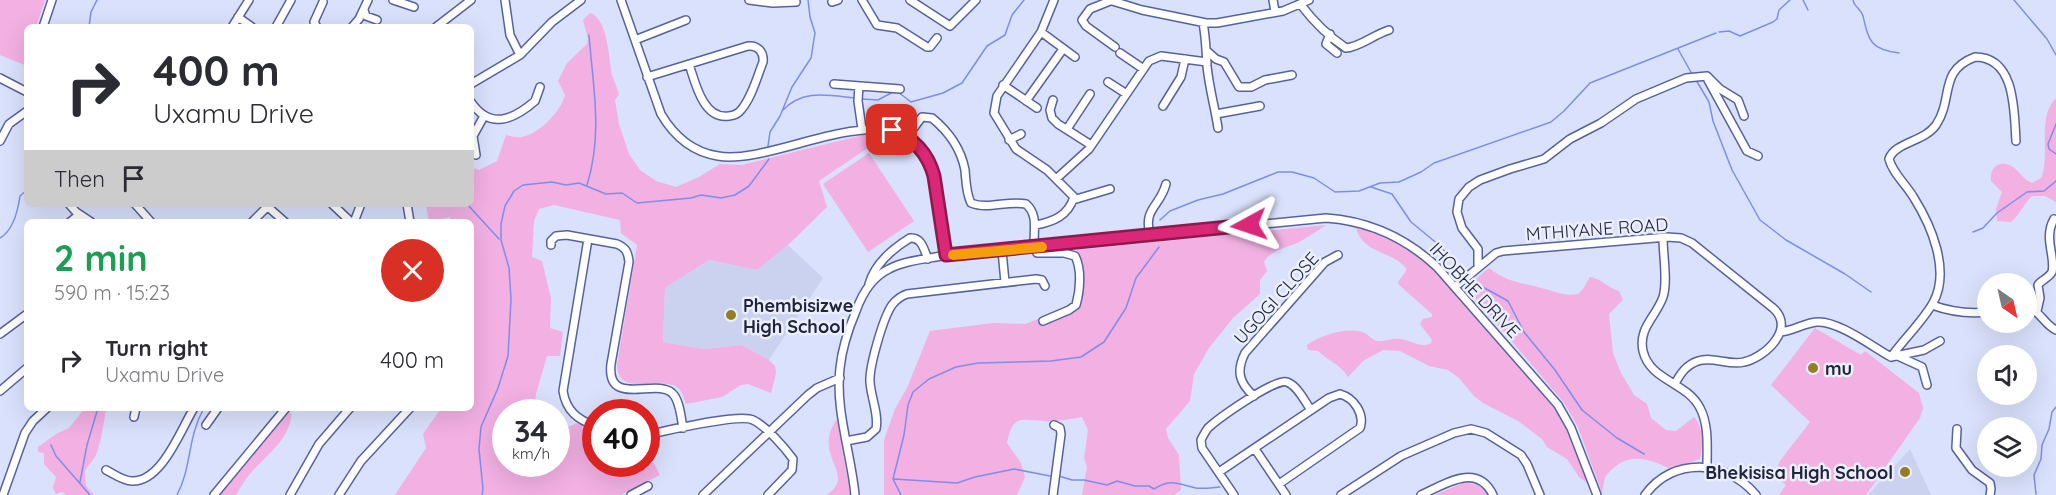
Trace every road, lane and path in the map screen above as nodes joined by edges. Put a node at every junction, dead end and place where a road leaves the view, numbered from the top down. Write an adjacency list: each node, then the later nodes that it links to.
1 (52, 0): 29 (street)
2 (249, 0): 25 (street)
3 (291, 0): 32 (street)
4 (368, 0): 23 (street)
5 (393, 0): 22 (street)
6 (471, 0): 35 (street)
7 (505, 0): 46 (street)
8 (581, 0): 46 (street)
9 (621, 0): 40 (street)
10 (749, 0): 17 (street)
11 (862, 0): 39 (street)
12 (910, 0): 18 (street)
13 (1054, 0): 37 (street)
14 (1109, 0): 28 (street); 41 (street)
15 (1273, 0): 24 (street)
16 (1309, 0): 21 (street)
17 (781, 1): 20 (street)
18 (973, 1)
19 (323, 2): 33 (street)
20 (796, 2)
21 (1301, 5): 24 (street); 38 (street)
22 (414, 7)
23 (364, 10): 26 (street); 34 (street)
24 (1275, 11): 28 (street)
25 (238, 17): 30 (street); 31 (street)
26 (377, 20)
27 (686, 20): 40 (street)
28 (1203, 23): 43 (street)
29 (44, 24)
30 (234, 24)
31 (248, 24)
32 (278, 24)
33 (315, 24)
34 (354, 24)
35 (439, 24)
36 (1389, 30): 38 (street)
37 (1041, 32): 42 (street); 59 (street)
38 (1330, 34): 44 (street)
39 (937, 38)
40 (635, 40): 54 (street)
41 (1115, 47)
42 (1064, 49): 47 (street); 67 (street)
43 (1208, 51): 49 (street); 52 (street)
44 (1337, 52)
45 (1120, 53): 51 (street)
46 (520, 56): 56 (street)
47 (1075, 57)
48 (1185, 59): 49 (street); 51 (street); 69 (street)
49 (1207, 62): 73 (street)
50 (689, 64): 50 (street); 54 (street)
51 (1142, 68): 64 (street)
52 (1292, 75)
53 (1706, 75): 75 (street); 88 (street); 116 (street)
54 (647, 77): 77 (street)
55 (0, 78): 63 (street)
56 (474, 82)
57 (1108, 82): 64 (street)
58 (834, 84): 60 (street)
59 (1003, 85): 67 (street); 83 (street)
60 (859, 86): 62 (street); 77 (street)
61 (540, 87): 74 (street)
62 (900, 89)
63 (24, 90)
64 (1125, 93): 86 (street)
65 (1090, 94): 78 (street)
66 (1053, 100): 78 (street)
67 (1026, 101): 71 (street)
68 (474, 105): 74 (street)
69 (1163, 106)
70 (1260, 106): 73 (street)
71 (1037, 108)
72 (24, 113): 82 (street)
73 (1216, 114): 76 (street)
74 (484, 116): 79 (street)
75 (1744, 116)
76 (1218, 128)
77 (862, 129): 81 (street)
78 (1067, 129): 86 (street)
79 (474, 134)
80 (1021, 134): 83 (street)
81 (907, 137): 106 (street); 113 (street)
82 (0, 141)
83 (1009, 141): 89 (street)
84 (2016, 141): 123 (street)
85 (474, 142): 87 (street)
86 (1091, 145): 89 (street)
87 (476, 155)
88 (1758, 156)
89 (1056, 179): 92 (street)
90 (1166, 184): 107 (street)
91 (1110, 189): 92 (street)
92 (1073, 200): 106 (street)
93 (72, 207): 98 (street)
94 (137, 207): 101 (street)
95 (267, 207): 102 (street)
96 (271, 207): 103 (street)
97 (336, 207): 104 (street)
98 (83, 217): 99 (street); 100 (street)
99 (75, 219)
100 (86, 219)
101 (146, 219)
102 (255, 219)
103 (282, 219)
104 (350, 219)
105 (2054, 219): 118 (street)
106 (1035, 225): 111 (street)
107 (1150, 235): 111 (street, IHOBHE DRIVE); 122 (street, IHOBHE DRIVE)
108 (1663, 237): 116 (street, MTHIYANE ROAD); 129 (street, MTHIYANE ROAD); 136 (street)
109 (588, 239): 110 (street); 149 (street); 152 (street)
110 (551, 245)
111 (1034, 248): 112 (street, IHOBHE DRIVE); 127 (street)
112 (1002, 251): 113 (street, IHOBHE DRIVE); 117 (street)
113 (946, 255): 115 (street, IHOBHE DRIVE)
114 (1338, 255): 139 (street, UGOGI CLOSE)
115 (928, 259): 120 (street, IHOBHE DRIVE); 120 (street)
116 (1478, 267): 122 (street, MTHIYANE ROAD)
117 (1005, 282): 121 (street); 156 (street)
118 (2037, 285)
119 (2037, 285): 124 (street)
120 (869, 286): 135 (street, IHOBHE DRIVE)
121 (1045, 286)
122 (1456, 286): 178 (street, IHOBHE DRIVE)
123 (1932, 305): 125 (street); 132 (street)
124 (2037, 311): 128 (street)
125 (1977, 313)
126 (24, 316): 130 (street)
127 (1043, 321)
128 (2056, 330)
129 (1780, 332): 132 (street); 136 (street)
130 (0, 334)
131 (1940, 341): 133 (street)
132 (1891, 357): 133 (street)
133 (1900, 357): 137 (street)
134 (24, 371): 138 (street)
135 (840, 378): 155 (street); 156 (street, IHOBHE DRIVE)
136 (1675, 384): 158 (street)
137 (1927, 385)
138 (0, 392)
139 (1254, 396): 140 (street); 160 (street)
140 (1311, 410): 157 (street); 161 (street)
141 (45, 411): 163 (street)
142 (135, 411): 148 (street)
143 (192, 411): 159 (street)
144 (216, 411): 150 (street)
145 (280, 411): 164 (street)
146 (347, 411): 165 (street)
147 (407, 411): 166 (street)
148 (134, 417)
149 (582, 421)
150 (206, 425)
151 (1054, 425): 171 (street)
152 (683, 428): 154 (street); 155 (street)
153 (1957, 429): 181 (street)
154 (660, 432)
155 (769, 432): 168 (street); 169 (street)
156 (846, 441): 170 (street, IHOBHE DRIVE)
157 (1255, 449): 160 (street); 161 (street)
158 (1707, 466): 179 (street); 180 (street)
159 (106, 470)
160 (1220, 472): 172 (street)
161 (1280, 484): 173 (street)
162 (648, 486): 167 (street)
163 (3, 495)
164 (214, 495)
165 (290, 495)
166 (339, 495)
167 (631, 495)
168 (703, 495)
169 (768, 495)
170 (855, 495)
171 (1053, 495)
172 (1234, 495)
173 (1287, 495)
174 (1341, 495): 177 (street)
175 (1421, 495): 176 (street)
176 (1492, 495)
177 (1540, 495)
178 (1598, 495)
179 (1645, 495)
180 (1756, 495)
181 (1990, 495)

